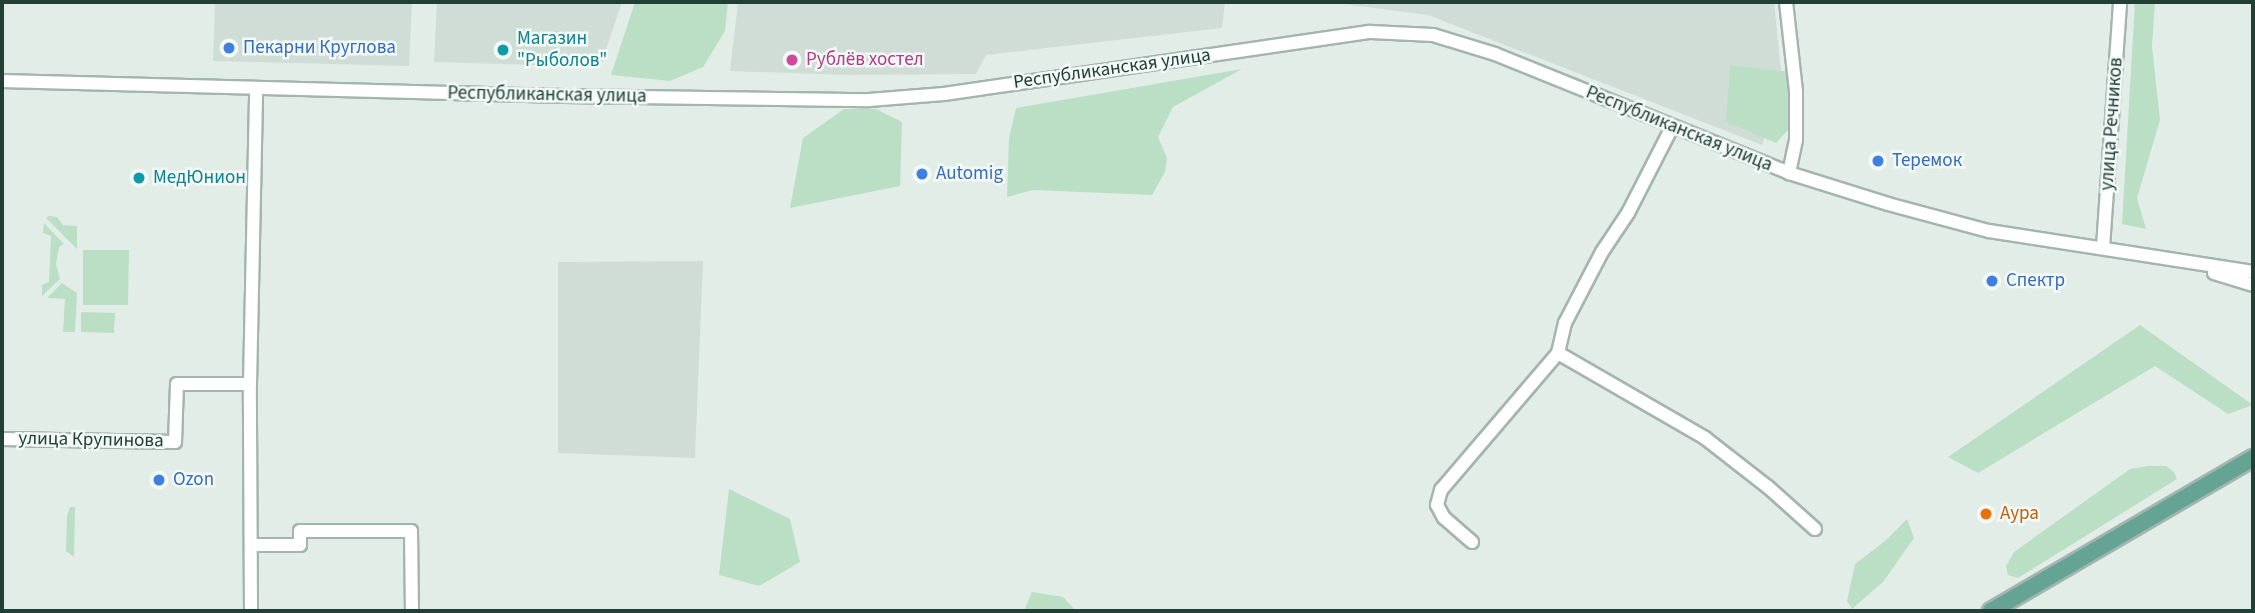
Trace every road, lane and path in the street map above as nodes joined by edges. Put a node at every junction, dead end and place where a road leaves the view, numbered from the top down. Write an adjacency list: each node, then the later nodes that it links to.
1 (1786, 2): 6 (street)
2 (2120, 2): 7 (street, улица Речников)
3 (2, 81): 4 (street, Республиканская улица)
4 (256, 88): 5 (street, Республиканская улица); 12 (street)
5 (1672, 127): 6 (street, Республиканская улица); 11 (street)
6 (1788, 173): 7 (street, Республиканская улица)
7 (2103, 247): 8 (street, Республиканская улица)
8 (2184, 263): 9 (street); 10 (street)
9 (2253, 272)
10 (2253, 285)
11 (1558, 353): 15 (street); 16 (street)
12 (250, 384): 13 (street, улица Крупинова); 17 (street)
13 (2, 439)
14 (2249, 458): 20 (main road)
15 (1815, 529)
16 (1472, 542)
17 (251, 545): 18 (street); 19 (street)
18 (251, 611)
19 (412, 611)
20 (1991, 611)

